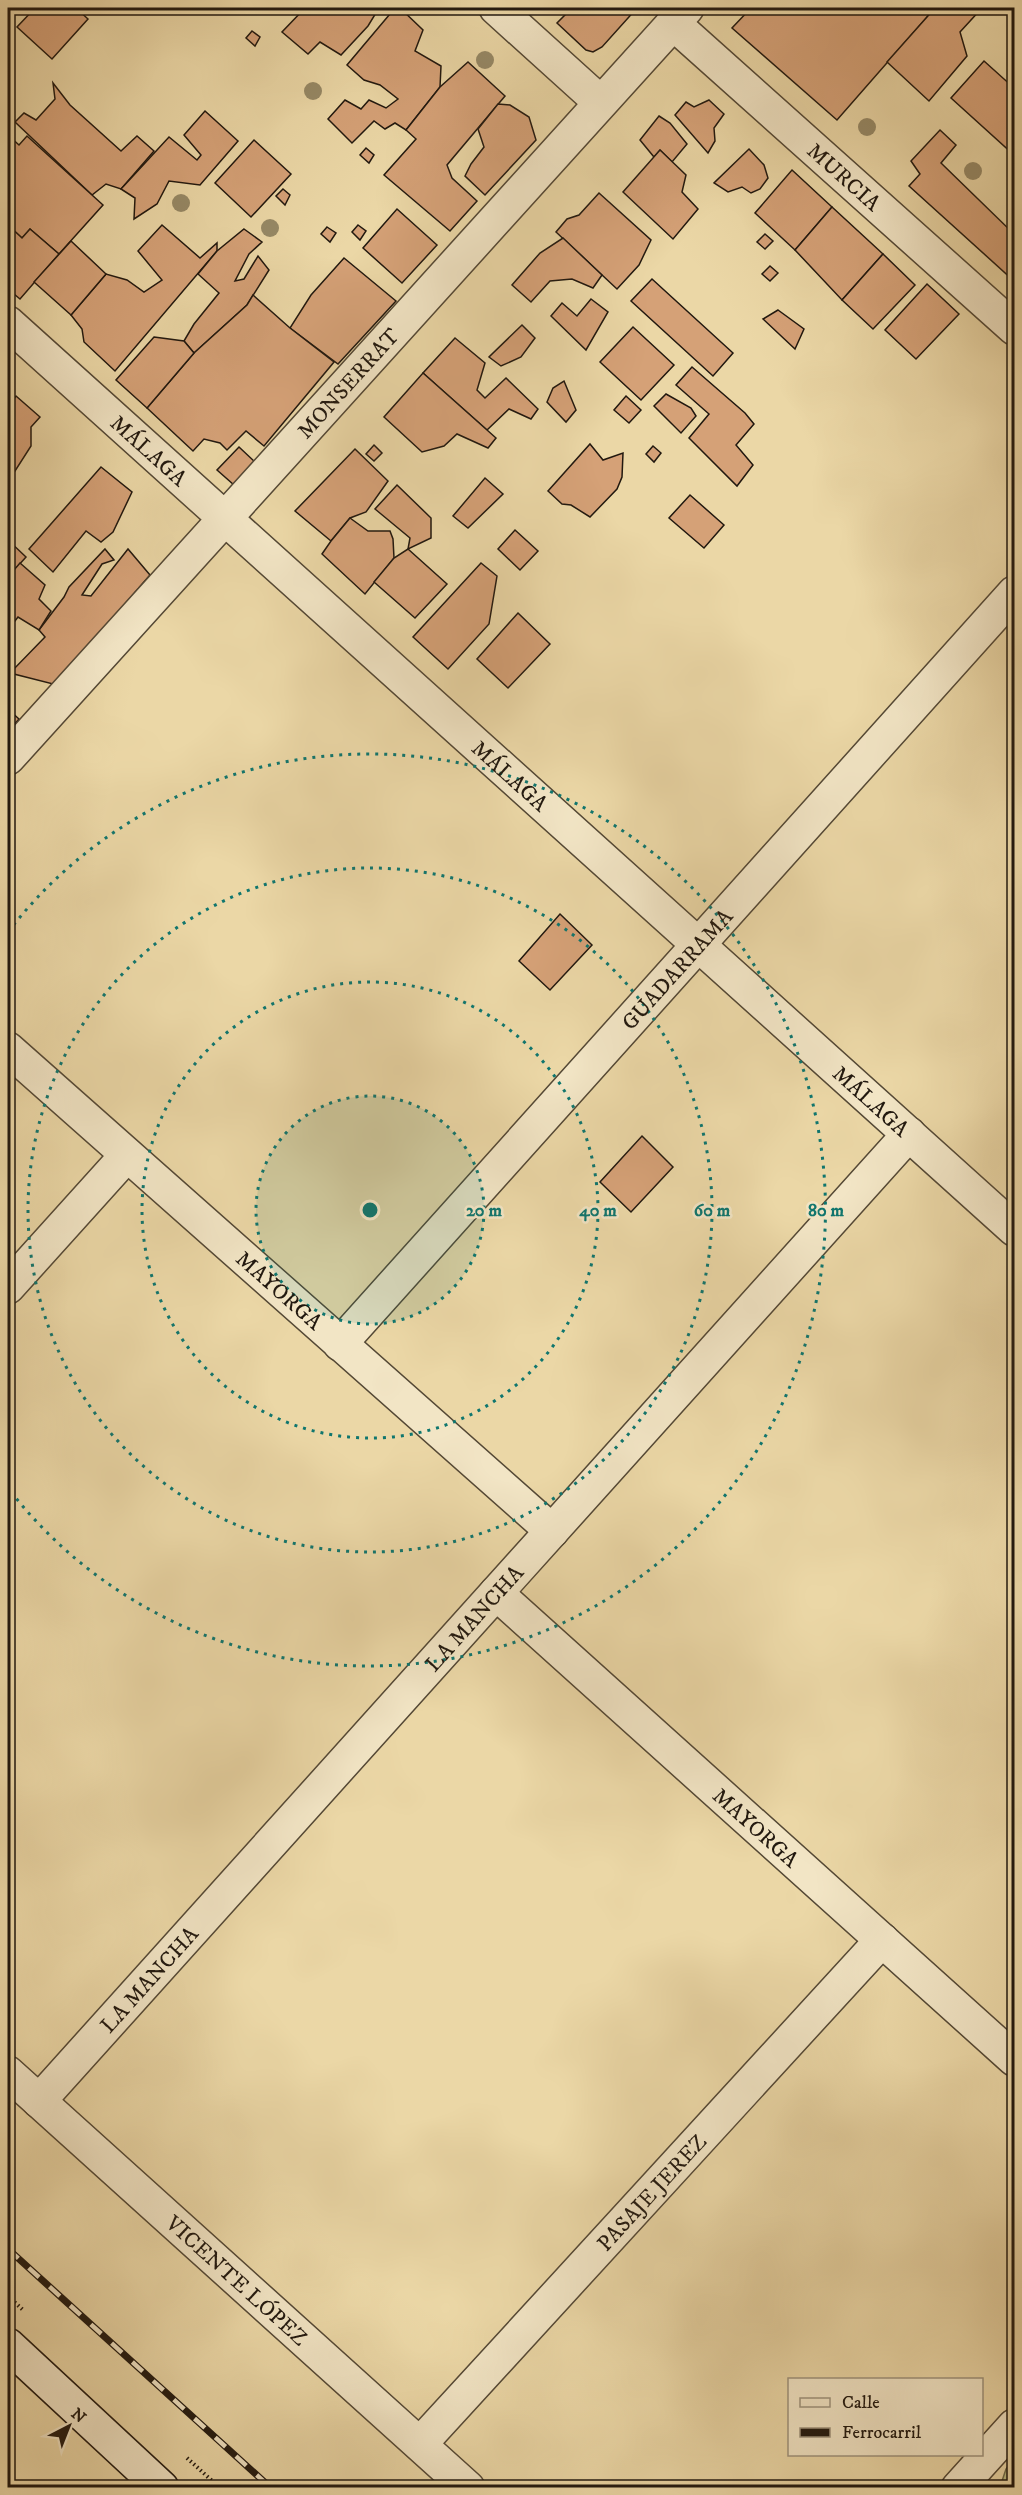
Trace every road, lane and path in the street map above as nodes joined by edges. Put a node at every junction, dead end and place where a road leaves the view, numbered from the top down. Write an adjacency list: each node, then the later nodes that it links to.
1 (496, 8): 3 (street)
2 (680, 15): 3 (street, MONSERRAT); 5 (street, MURCIA)
3 (600, 102): 6 (street, MONSERRAT)
4 (8, 323): 6 (street, MÁLAGA)
5 (1014, 328)
6 (225, 518): 8 (street, MONSERRAT); 9 (street, MÁLAGA)
7 (1014, 593): 9 (street, GUADARRAMA)
8 (8, 758)
9 (698, 945): 11 (street, MÁLAGA); 15 (street, GUADARRAMA)
10 (8, 1049): 12 (street, MAYORGA)
11 (909, 1134): 13 (street, MÁLAGA); 16 (street, LA MANCHA)
12 (127, 1155): 14 (street); 15 (street, MAYORGA)
13 (1014, 1230)
14 (8, 1287)
15 (340, 1344): 16 (street, MAYORGA)
16 (552, 1531): 17 (street, LA MANCHA)
17 (496, 1593): 18 (street, MAYORGA); 21 (street, LA MANCHA)
18 (882, 1940): 19 (street, MAYORGA); 24 (street, PASAJE JEREZ)
19 (1014, 2060)
20 (8, 2073): 21 (street, VICENTE LÓPEZ)
21 (39, 2101): 24 (street, VICENTE LÓPEZ)
22 (8, 2345): 25 (street)
23 (1014, 2426): 27 (street)
24 (420, 2444): 26 (street, VICENTE LÓPEZ)
25 (162, 2487)
26 (468, 2487)
27 (960, 2487)

